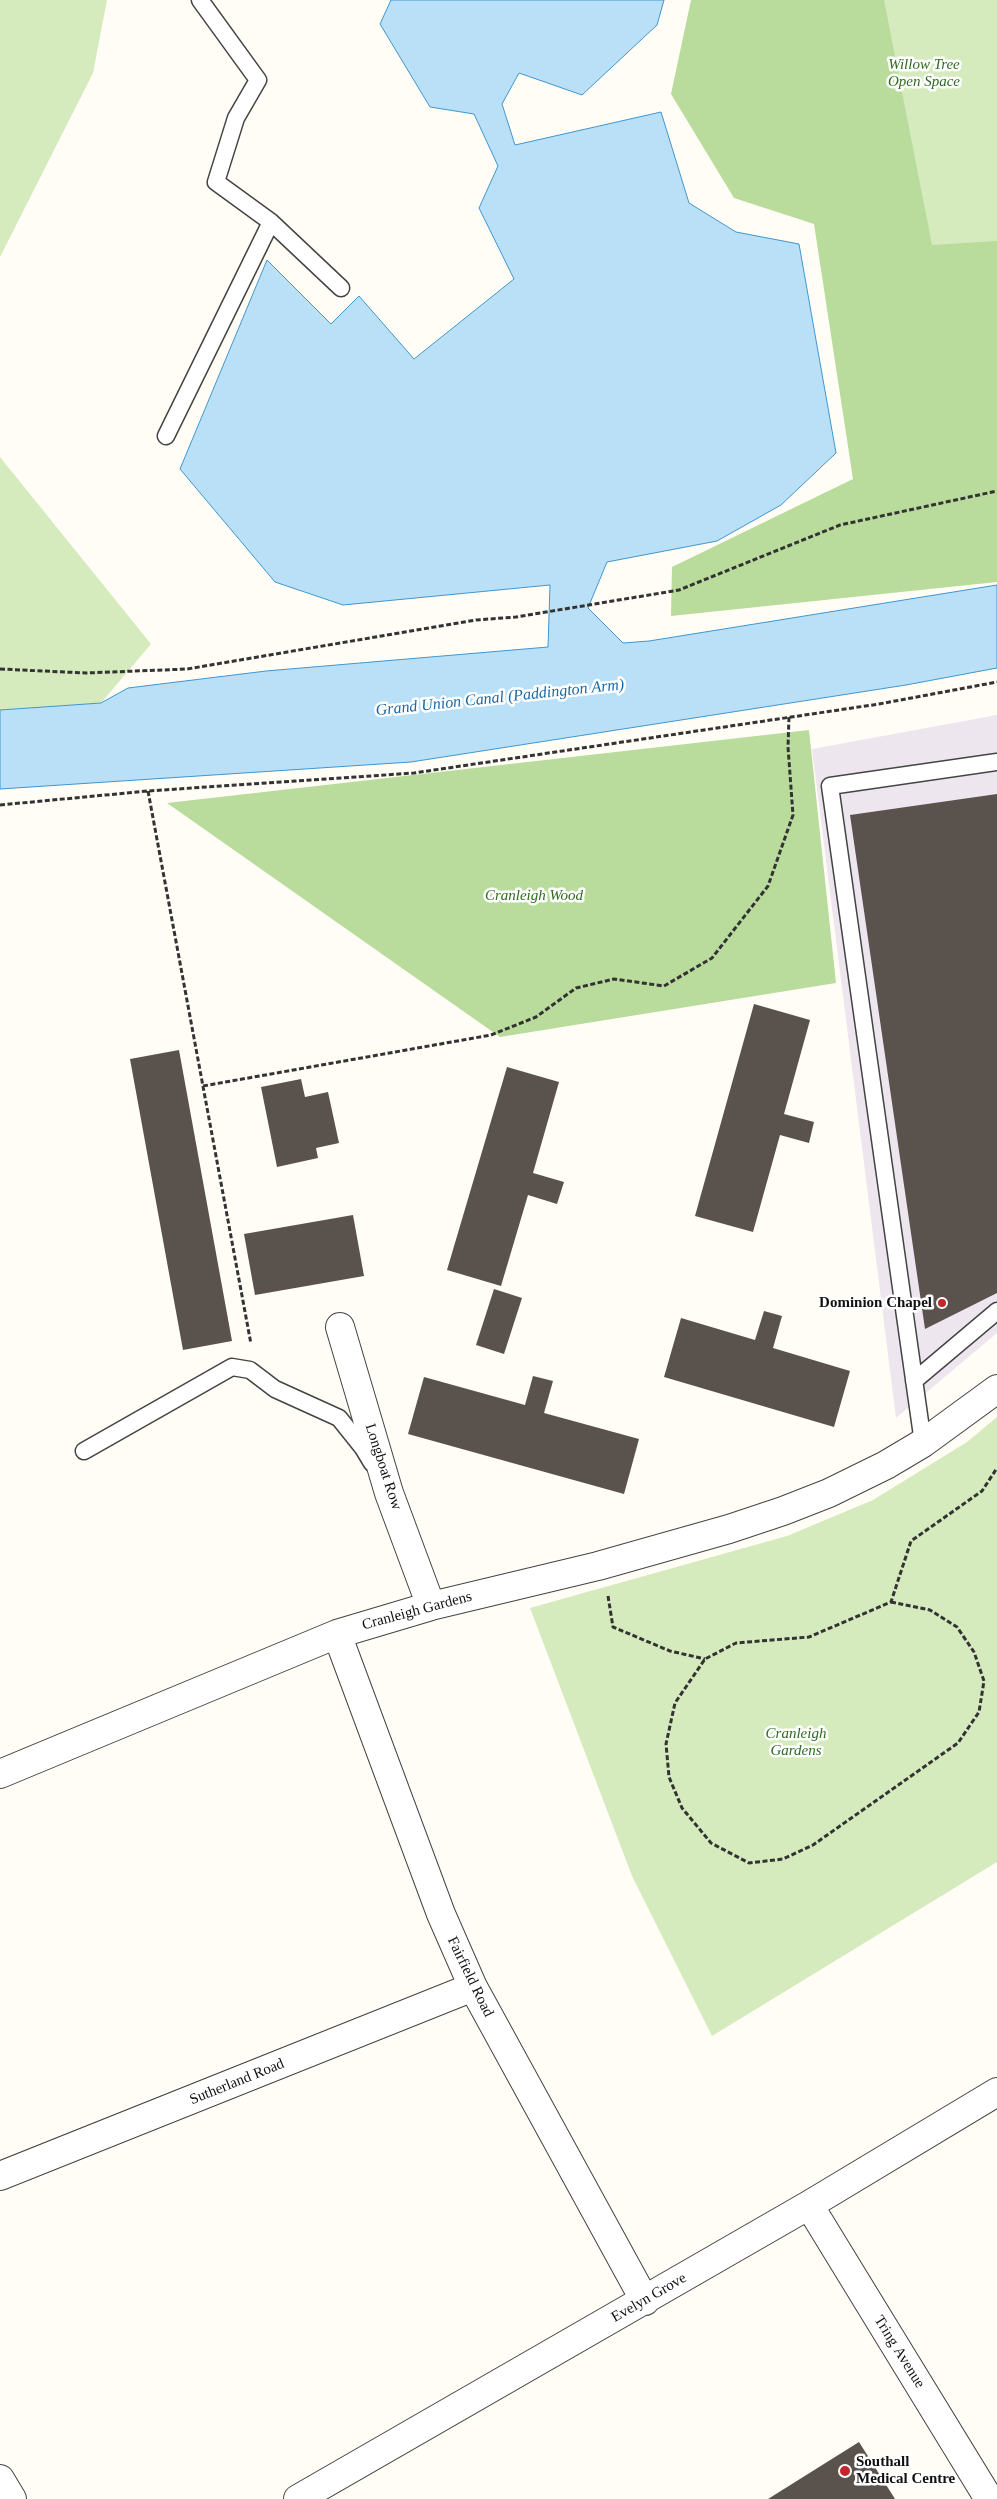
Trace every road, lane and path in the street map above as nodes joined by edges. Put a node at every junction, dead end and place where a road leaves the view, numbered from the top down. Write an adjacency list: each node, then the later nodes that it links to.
1 (200, 0): 2 (lane)
2 (271, 222): 3 (lane); 4 (lane)
3 (341, 288)
4 (166, 436)
5 (997, 491): 6 (path)
6 (0, 669)
7 (997, 682): 8 (path)
8 (789, 717): 10 (path); 12 (path)
9 (997, 762): 16 (lane)
10 (148, 791): 11 (path); 12 (path)
11 (0, 805)
12 (203, 1086): 15 (path)
13 (997, 1310): 16 (lane)
14 (340, 1327): 21 (street, Longboat Row)
15 (257, 1375): 19 (lane); 21 (lane)
16 (914, 1381): 18 (lane)
17 (997, 1389): 18 (street, Cranleigh Gardens)
18 (922, 1443): 22 (street, Cranleigh Gardens)
19 (84, 1451)
20 (997, 1468): 23 (path)
21 (389, 1493): 24 (street, Longboat Row)
22 (598, 1566): 24 (street, Cranleigh Gardens); 26 (path)
23 (891, 1602): 26 (path); 26 (path)
24 (431, 1606): 25 (street, Cranleigh Gardens)
25 (337, 1634): 27 (street, Cranleigh Gardens); 28 (street, Fairfield Road)
26 (705, 1659)
27 (0, 1774)
28 (473, 1987): 30 (street, Sutherland Road); 32 (street, Fairfield Road)
29 (997, 2092): 31 (street, Evelyn Grove)
30 (0, 2176)
31 (809, 2205): 32 (street, Evelyn Grove); 36 (street, Tring Avenue)
32 (645, 2301): 35 (street, Evelyn Grove)
33 (0, 2479): 34 (street)
34 (12, 2499)
35 (298, 2499)
36 (989, 2499)

